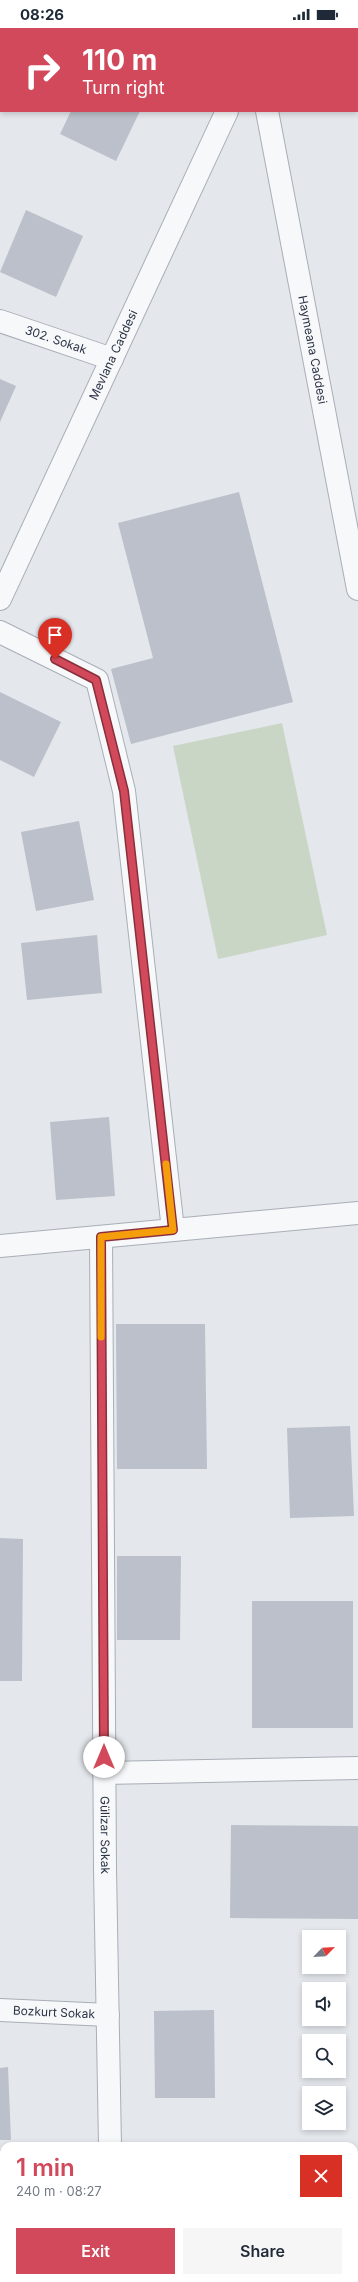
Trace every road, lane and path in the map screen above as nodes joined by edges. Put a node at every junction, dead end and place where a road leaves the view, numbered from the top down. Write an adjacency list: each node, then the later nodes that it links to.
1 (227, 112): 4 (street, Mevlana Caddesi)
2 (267, 112): 5 (street, Haymeana Caddesi)
3 (0, 322): 4 (street, 302. Sokak)
4 (112, 359): 6 (street, Mevlana Caddesi)
5 (358, 588)
6 (0, 599)
7 (0, 632): 9 (street)
8 (358, 1213): 9 (street)
9 (173, 1230): 10 (street)
10 (101, 1237): 11 (street); 13 (street, Gülizar Sokak)
11 (0, 1246)
12 (358, 1768): 13 (street)
13 (104, 1773): 15 (street, Gülizar Sokak)
14 (0, 2010): 15 (street, Bozkurt Sokak)
15 (108, 2015): 16 (street, Gülizar Sokak)
16 (110, 2142)

